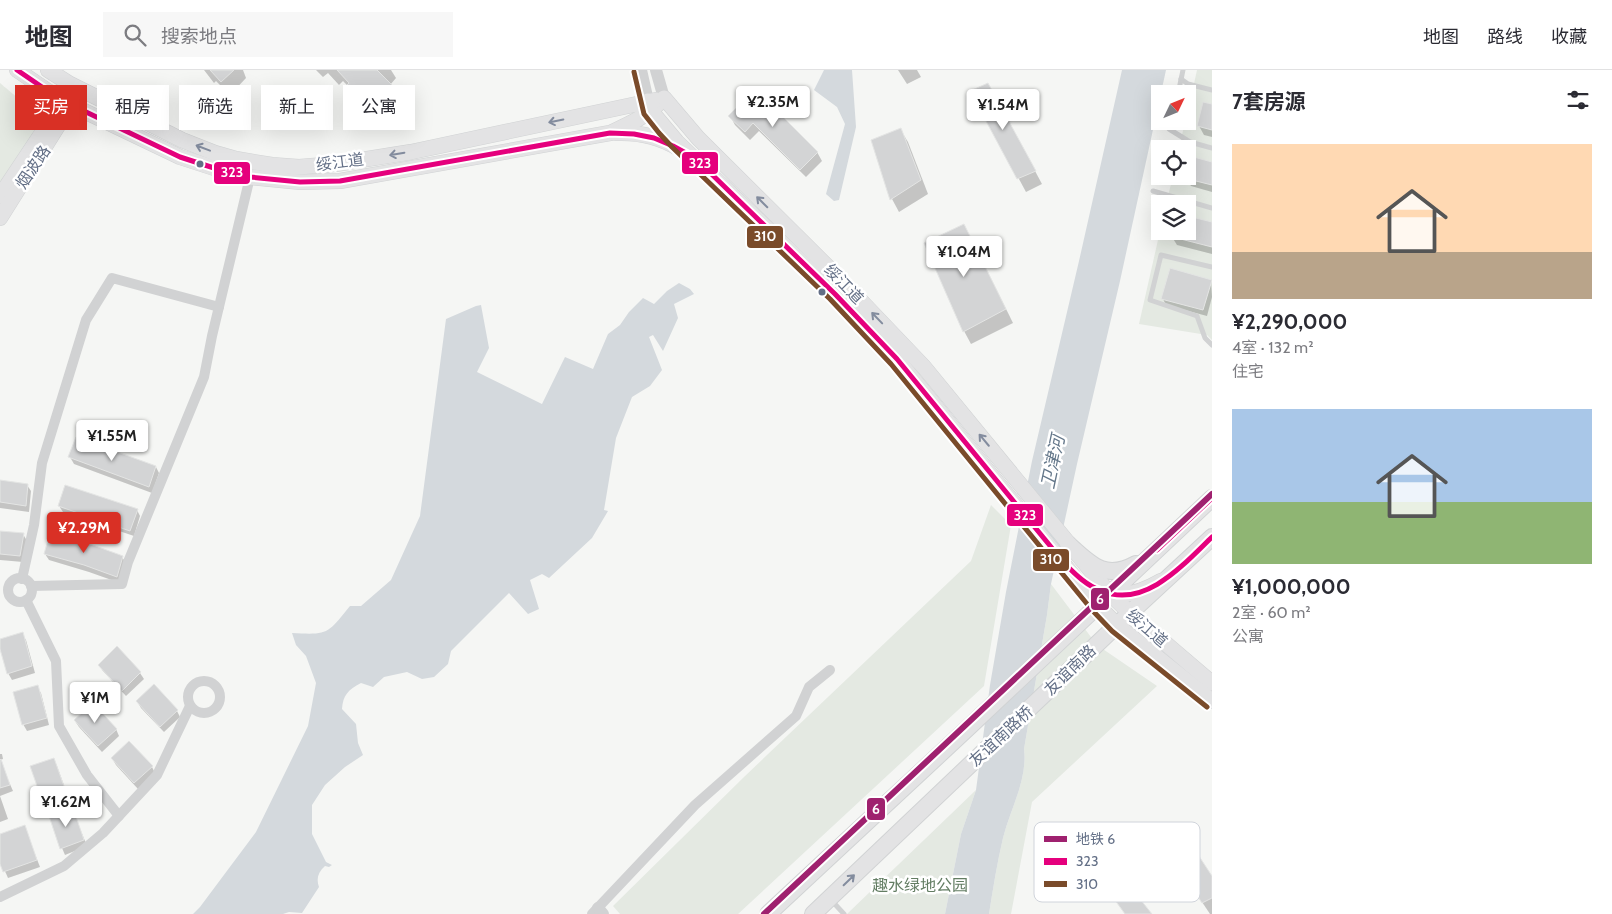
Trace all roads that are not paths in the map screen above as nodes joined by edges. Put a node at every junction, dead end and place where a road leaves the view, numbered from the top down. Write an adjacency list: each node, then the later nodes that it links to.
1 (18, 70): 7 (main road, 绥江道)
2 (48, 70): 8 (main road, 绥江道)
3 (641, 70): 13 (street)
4 (656, 70): 12 (street)
5 (1183, 70): 6 (lane)
6 (1182, 79): 9 (lane); 10 (lane)
7 (40, 85)
8 (72, 85)
9 (1180, 85)
10 (1212, 90)
11 (87, 93): 13 (main road, 绥江道, one-way to 11)
12 (664, 98): 13 (main road, 绥江道); 19 (main road, 绥江道)
13 (650, 106): 18 (main road, 绥江道); 19 (main road); 21 (main road, 绥江道)
14 (87, 113): 22 (main road, 绥江道)
15 (44, 130): 24 (main road, 烟波路)
16 (51, 130): 26 (main road, 烟波路)
17 (1172, 130): 20 (lane)
18 (610, 133): 21 (main road); 22 (main road, 绥江道)
19 (698, 138): 32 (main road, 绥江道, one-way to 19)
20 (1212, 148)
21 (695, 158): 34 (main road, 绥江道)
22 (250, 177): 28 (street)
23 (1153, 190): 25 (lane)
24 (0, 196)
25 (1212, 208)
26 (0, 218)
27 (1212, 267): 29 (lane)
28 (219, 307): 36 (street); 37 (street)
29 (1212, 346)
30 (1212, 498): 33 (main road, 友谊南路)
31 (1212, 537): 35 (main road, 友谊南路)
32 (1068, 544): 33 (main road); 39 (main road, 绥江道)
33 (1151, 555): 39 (main road, 友谊南路)
34 (1065, 564): 39 (main road); 41 (main road, 绥江道)
35 (1170, 576): 39 (main road); 42 (main road, 友谊南路)
36 (22, 579): 37 (street); 38 (street)
37 (31, 586): 40 (street)
38 (4, 588): 40 (street)
39 (1110, 594): 41 (main road, 友谊南路); 42 (main road, 绥江道)
40 (26, 600): 50 (street)
41 (1097, 605): 43 (main road, 绥江道); 44 (main road, 友谊南路)
42 (1130, 613): 43 (main road, 友谊南路); 46 (main road, 绥江道)
43 (1117, 625): 47 (main road, 绥江道); 48 (main road, 友谊南路)
44 (1044, 656): 54 (main road, 友谊南路桥)
45 (830, 670): 53 (street)
46 (1212, 683)
47 (1212, 701)
48 (1038, 702): 52 (main road, 友谊南路桥, one-way to 48)
49 (190, 706): 50 (street)
50 (119, 816): 51 (street)
51 (0, 897)
52 (830, 898): 55 (main road); 56 (lane)
53 (598, 912)
54 (768, 914)
55 (813, 914)
56 (844, 914)

